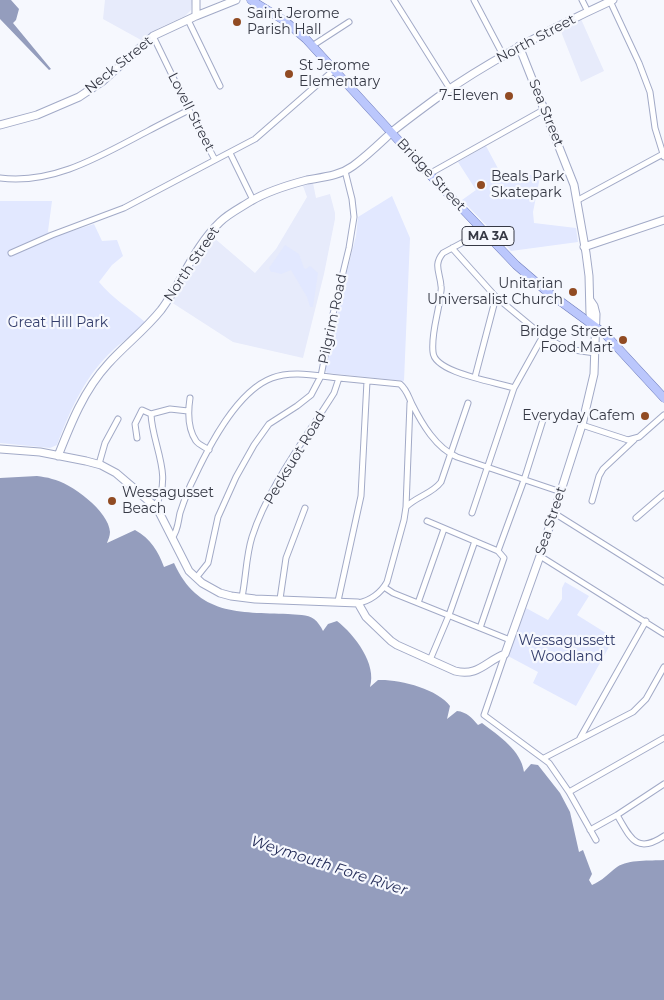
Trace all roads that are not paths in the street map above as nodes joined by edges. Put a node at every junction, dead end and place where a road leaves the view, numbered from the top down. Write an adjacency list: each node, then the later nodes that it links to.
1 (196, 0): 9 (street)
2 (236, 0): 9 (street, Neck Street)
3 (251, 0): 13 (main road, Bridge Street / MA 3A)
4 (394, 0): 18 (street)
5 (474, 0): 15 (street)
6 (582, 0): 8 (street)
7 (611, 1): 8 (street, North Street); 24 (street)
8 (588, 12): 14 (street, North Street)
9 (196, 16): 10 (street, Neck Street)
10 (188, 20): 12 (street, Neck Street); 17 (street)
11 (349, 22): 13 (street)
12 (153, 36): 20 (street, Lovell Street); 21 (street, Neck Street)
13 (312, 46): 16 (main road, Bridge Street / MA 3A)
14 (519, 46): 15 (street, North Street); 19 (street, Sea Street)
15 (503, 56): 18 (street, North Street)
16 (334, 70): 22 (main road, Bridge Street / MA 3A); 23 (street, Lovell Street)
17 (220, 86)
18 (450, 89): 22 (street, North Street)
19 (545, 109): 27 (street); 30 (street, Sea Street)
20 (189, 110): 25 (street, Lovell Street); 28 (street)
21 (0, 125)
22 (392, 133): 26 (street, North Street); 27 (main road, Bridge Street / MA 3A)
23 (230, 153): 25 (street, Lovell Street); 29 (street)
24 (663, 155): 30 (street)
25 (215, 160): 35 (street)
26 (346, 171): 29 (street, North Street); 42 (street, Pilgrim Road)
27 (429, 174): 32 (main road, Bridge Street / MA 3A)
28 (0, 178)
29 (253, 200): 62 (street, North Street)
30 (578, 200): 33 (street, Sea Street)
31 (664, 220): 33 (street)
32 (484, 231): 34 (street); 38 (main road, Bridge Street / MA 3A)
33 (584, 247): 37 (street, Sea Street)
34 (452, 248): 36 (street); 43 (street)
35 (10, 253)
36 (496, 297): 40 (street); 43 (street)
37 (589, 303): 38 (street); 39 (street, Sea Street)
38 (574, 312): 39 (main road, Bridge Street / MA 3A)
39 (595, 326): 41 (street, Sea Street); 47 (main road, Bridge Street / MA 3A)
40 (543, 336): 41 (street); 46 (street)
41 (595, 353): 56 (street, Sea Street)
42 (321, 376): 44 (street); 60 (street, Pilgrim Road); 83 (street)
43 (475, 377): 46 (street)
44 (339, 378): 45 (street); 86 (street, Pecksuot Road)
45 (367, 381): 49 (street); 88 (street)
46 (514, 388): 64 (street)
47 (663, 395)
48 (190, 398): 51 (street)
49 (410, 401): 61 (street); 66 (street)
50 (468, 403): 61 (street)
51 (188, 411): 52 (street); 60 (street)
52 (151, 414): 57 (street); 71 (street)
53 (664, 415): 58 (street)
54 (118, 419): 63 (street)
55 (543, 420): 65 (street)
56 (582, 425): 58 (street); 67 (street, Sea Street)
57 (137, 438)
58 (636, 438): 70 (street)
59 (0, 449): 62 (street)
60 (209, 450): 79 (street, Pilgrim Road)
61 (451, 454): 64 (street); 69 (street)
62 (58, 456): 63 (street)
63 (99, 464): 71 (street)
64 (487, 467): 65 (street); 74 (street)
65 (524, 480): 67 (street); 81 (street)
66 (406, 491): 69 (street); 72 (street)
67 (561, 492): 75 (street, Sea Street)
68 (664, 494): 76 (street)
69 (416, 498): 72 (street)
70 (592, 501)
71 (155, 506): 79 (street)
72 (406, 507): 85 (street)
73 (305, 508): 87 (street)
74 (472, 513)
75 (554, 513): 82 (street, Sea Street); 84 (street)
76 (636, 518)
77 (427, 521): 78 (street)
78 (444, 529): 80 (street); 90 (street)
79 (172, 538): 83 (street)
80 (475, 541): 81 (street); 91 (street)
81 (498, 551): 93 (street)
82 (540, 556): 92 (street); 95 (street, Sea Street)
83 (196, 578): 86 (street)
84 (664, 582)
85 (384, 587): 89 (street); 90 (street)
86 (242, 598): 87 (street)
87 (280, 599): 88 (street)
88 (338, 602): 89 (street)
89 (358, 602): 97 (street)
90 (418, 603): 91 (street)
91 (449, 615): 93 (street); 97 (street)
92 (646, 621): 94 (street); 99 (street)
93 (480, 628): 95 (street)
94 (664, 633)
95 (510, 640): 96 (street, Sea Street)
96 (505, 654): 97 (street); 101 (street, Sea Street)
97 (430, 660)
98 (664, 667): 99 (street)
99 (580, 738): 101 (street)
100 (664, 738): 103 (street)
101 (544, 758): 103 (street)
102 (664, 784): 104 (street)
103 (569, 792): 105 (street)
104 (617, 815): 105 (street); 106 (street)
105 (590, 830): 107 (street)
106 (664, 836)
107 (596, 840)

